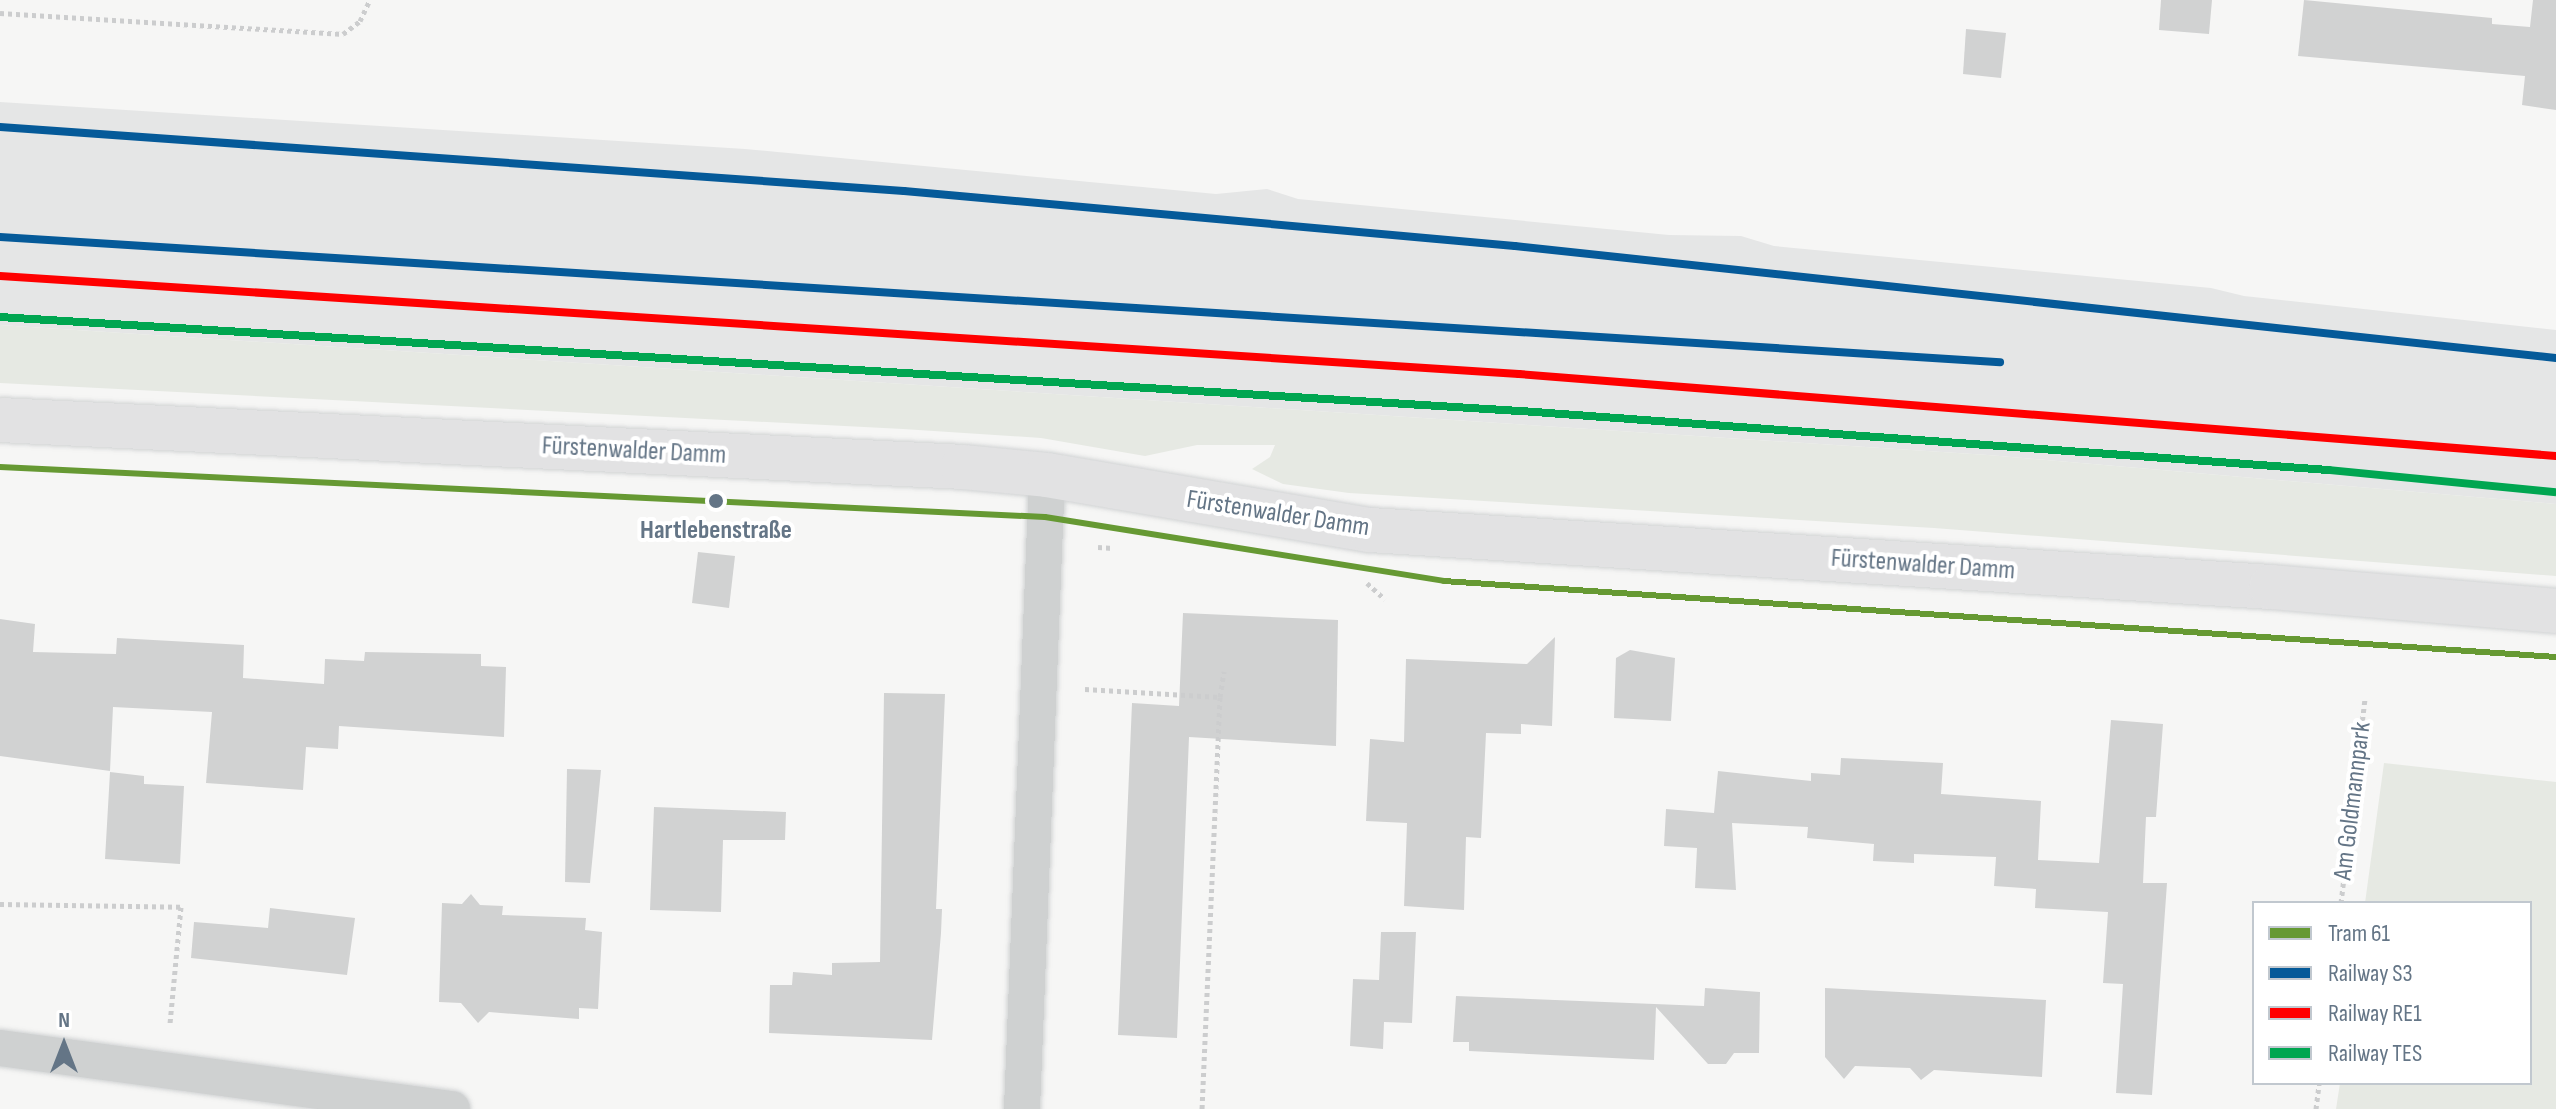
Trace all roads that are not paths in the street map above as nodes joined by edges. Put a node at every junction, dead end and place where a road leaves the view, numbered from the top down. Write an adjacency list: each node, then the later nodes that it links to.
1 (0, 420): 2 (main road, Fürstenwalder Damm)
2 (1047, 475): 3 (main road, Fürstenwalder Damm); 6 (street)
3 (2556, 611)
4 (0, 1048): 5 (street)
5 (452, 1109)
6 (1022, 1109)

